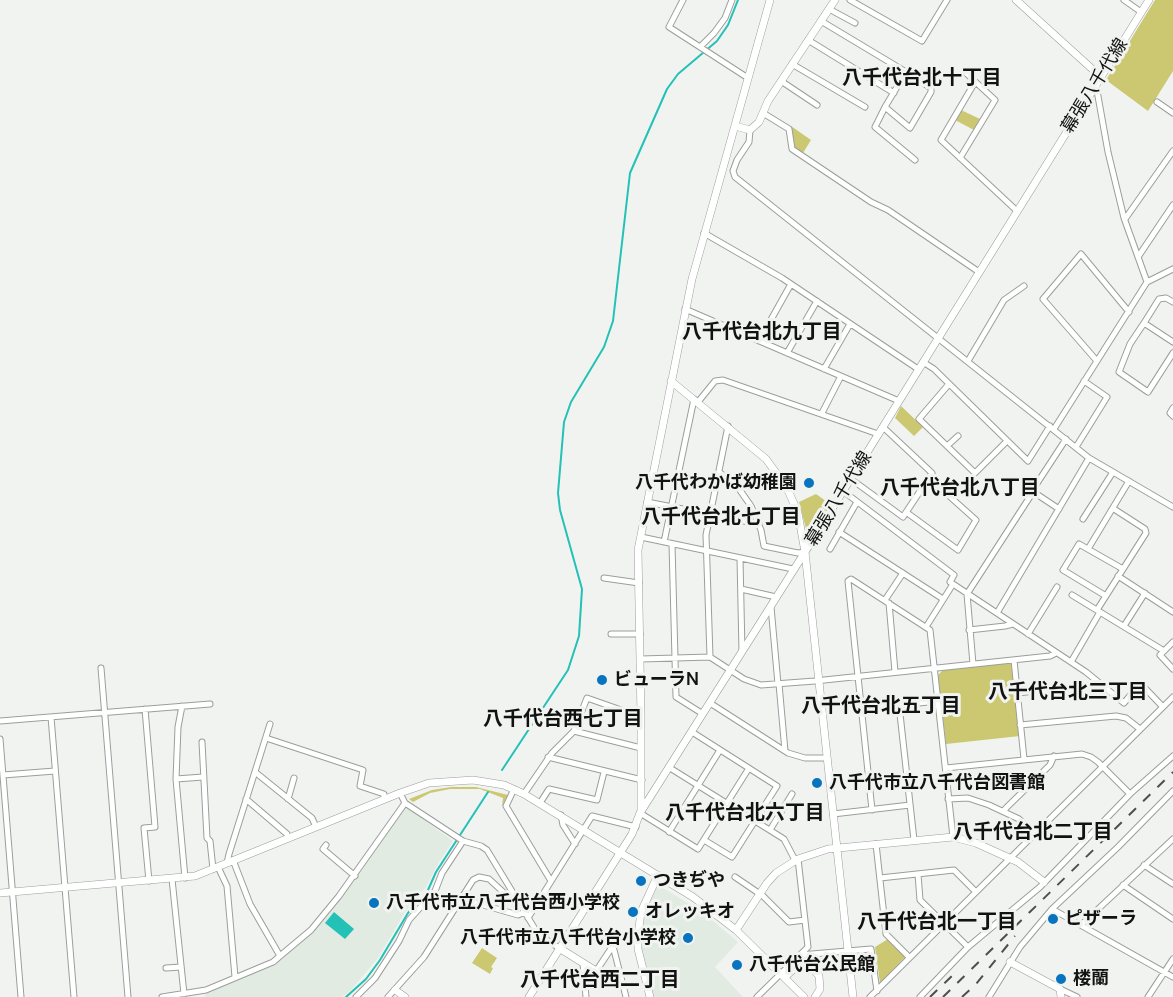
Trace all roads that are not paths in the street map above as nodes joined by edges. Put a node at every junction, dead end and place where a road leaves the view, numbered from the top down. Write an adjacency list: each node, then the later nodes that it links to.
1 (683, 0): 15 (street)
2 (732, 0): 15 (street)
3 (770, 0): 20 (street)
4 (836, 0): 10 (street)
5 (850, 0): 6 (street)
6 (946, 0)
7 (1016, 0): 19 (street)
8 (1124, 0): 11 (street)
9 (1149, 0): 11 (street, 幕張八千代線)
10 (829, 9): 12 (street); 13 (street)
11 (1141, 12): 19 (street, 幕張八千代線)
12 (821, 21): 14 (street); 17 (street)
13 (855, 23)
14 (808, 40): 16 (street); 24 (street)
15 (701, 47): 20 (street)
16 (792, 64): 21 (street); 27 (street)
17 (906, 72): 24 (street); 28 (street)
18 (967, 74): 22 (street)
19 (1101, 76): 23 (street, 幕張八千代線)
20 (748, 78): 31 (street)
21 (781, 81): 26 (street); 29 (street)
22 (975, 82): 34 (street); 34 (street)
23 (1096, 85): 37 (street, 幕張八千代線); 38 (street)
24 (894, 93): 28 (street)
25 (1157, 102): 30 (street)
26 (818, 105)
27 (865, 107)
28 (885, 107): 35 (street)
29 (763, 113): 32 (street); 41 (street)
30 (1173, 113)
31 (735, 126): 32 (street); 39 (street)
32 (750, 130): 52 (street)
33 (1173, 152): 38 (street)
34 (960, 158): 37 (street)
35 (915, 160)
36 (1173, 205): 40 (street)
37 (1017, 211): 41 (street, 幕張八千代線)
38 (1125, 219): 40 (street)
39 (704, 233): 44 (street); 48 (street)
40 (1138, 257): 43 (street)
41 (979, 272): 52 (street, 幕張八千代線)
42 (1171, 272): 43 (street)
43 (1147, 282): 49 (street)
44 (791, 284): 46 (street); 53 (street)
45 (1024, 286): 59 (street)
46 (817, 302): 51 (street); 55 (street)
47 (1173, 302): 50 (street)
48 (685, 309): 53 (street); 63 (street)
49 (1129, 312): 57 (street); 57 (street)
50 (1144, 323): 54 (street); 56 (street)
51 (850, 324): 60 (street); 61 (street)
52 (938, 338): 58 (street, 幕張八千代線); 59 (street)
53 (759, 340): 55 (street)
54 (1173, 342)
55 (787, 353): 60 (street)
56 (1173, 353)
57 (1097, 361): 64 (street)
58 (923, 362): 61 (street, 幕張八千代線); 65 (street)
59 (968, 362): 72 (street)
60 (824, 369): 62 (street)
61 (918, 369): 67 (street, 幕張八千代線)
62 (841, 376): 67 (street); 69 (street)
63 (671, 381): 66 (street); 87 (street)
64 (1084, 381): 72 (street); 78 (street)
65 (949, 384): 76 (street); 77 (street)
66 (696, 401): 69 (street); 71 (street); 89 (street)
67 (899, 401): 73 (street, 幕張八千代線)
68 (1173, 408): 70 (street)
69 (822, 413): 73 (street)
70 (1173, 416)
71 (728, 426): 80 (street); 104 (street)
72 (1052, 427): 75 (street); 76 (street)
73 (880, 431): 82 (street); 83 (street, 幕張八千代線)
74 (958, 436): 77 (street)
75 (1066, 439): 78 (street); 86 (street)
76 (1007, 441): 77 (street)
77 (947, 446)
78 (1076, 447): 79 (street)
79 (1089, 458): 81 (street); 91 (street)
80 (718, 472): 94 (street); 96 (street)
81 (1113, 472): 84 (street); 95 (street)
82 (929, 478): 93 (street); 93 (street)
83 (851, 479): 85 (street, 幕張八千代線); 93 (street)
84 (1129, 481): 90 (street); 92 (street)
85 (843, 491): 88 (street); 104 (street, 幕張八千代線)
86 (1033, 492): 91 (street); 116 (street)
87 (647, 502): 89 (street); 98 (street)
88 (857, 502): 97 (street); 112 (street)
89 (672, 507): 94 (street); 99 (street)
90 (1173, 507)
91 (1059, 509): 125 (street)
92 (1114, 509): 102 (street); 107 (street)
93 (906, 512)
94 (710, 515): 96 (street); 103 (street)
95 (1083, 519)
96 (759, 524): 104 (street)
97 (839, 532): 101 (street); 108 (street)
98 (640, 537): 99 (street); 111 (street)
99 (664, 542): 100 (street)
100 (672, 544): 103 (street); 138 (street)
101 (830, 549)
102 (1088, 549): 107 (street); 118 (street)
103 (706, 551): 105 (street); 137 (street)
104 (805, 552): 106 (street, 幕張八千代線); 149 (street)
105 (740, 558): 106 (street); 114 (street)
106 (794, 569): 119 (street, 幕張八千代線)
107 (1123, 569): 109 (street)
108 (903, 573): 120 (street); 121 (street)
109 (1118, 576): 115 (street); 118 (street)
110 (604, 578): 111 (street)
111 (639, 583): 131 (street)
112 (953, 584): 116 (street); 120 (street)
113 (1057, 587): 132 (street)
114 (741, 589): 119 (street); 135 (street)
115 (1145, 593): 124 (street); 127 (street)
116 (967, 594): 125 (street); 129 (street)
117 (1072, 595): 123 (street)
118 (1106, 596): 123 (street)
119 (776, 597): 122 (street, 幕張八千代線)
120 (943, 599): 128 (street)
121 (887, 602): 128 (street); 147 (street); 148 (street)
122 (771, 605): 135 (street, 幕張八千代線); 151 (street)
123 (1098, 611): 127 (street); 141 (street)
124 (1173, 612)
125 (997, 613): 126 (street)
126 (1013, 624): 129 (street); 132 (street)
127 (1124, 626): 134 (street)
128 (926, 627): 144 (street)
129 (969, 630): 142 (street)
130 (611, 634): 131 (street)
131 (640, 634): 139 (street)
132 (1028, 634): 136 (street)
133 (1173, 642): 134 (street)
134 (1164, 651): 145 (street)
135 (742, 652): 146 (street, 幕張八千代線)
136 (1056, 653): 140 (street); 141 (street)
137 (710, 657): 138 (street); 146 (street)
138 (676, 658): 139 (street); 163 (street)
139 (641, 659): 165 (street)
140 (1014, 660): 142 (street); 152 (street)
141 (1071, 662): 150 (street)
142 (973, 664): 144 (street)
143 (101, 668): 162 (street)
144 (934, 668): 147 (street); 154 (street)
145 (1173, 669)
146 (731, 670): 151 (street); 155 (street, 幕張八千代線)
147 (896, 672): 148 (street)
148 (858, 676): 149 (street); 161 (street)
149 (819, 681): 151 (street); 181 (street)
150 (1099, 682): 152 (street); 159 (street)
151 (778, 684): 177 (street)
152 (1017, 693): 168 (street)
153 (1173, 697): 159 (street)
154 (938, 701): 157 (street); 188 (street)
155 (710, 703): 163 (street, 幕張八千代線); 177 (street)
156 (210, 704): 158 (street)
157 (899, 705): 161 (street); 211 (street)
158 (182, 706): 160 (street); 195 (street)
159 (1163, 707): 169 (street)
160 (145, 709): 162 (street); 247 (street)
161 (861, 709): 212 (street)
162 (105, 713): 164 (street); 250 (street)
163 (703, 714): 171 (street, 幕張八千代線)
164 (51, 717): 166 (street); 189 (street)
165 (641, 717): 170 (street); 175 (street)
166 (0, 721)
167 (270, 724): 172 (street)
168 (1020, 725): 169 (street); 182 (street)
169 (1140, 729): 184 (street)
170 (574, 731): 175 (street); 180 (street)
171 (692, 732): 176 (street); 186 (street, 幕張八千代線)
172 (266, 738): 190 (street); 206 (street)
173 (0, 739): 192 (street)
174 (202, 742): 193 (street)
175 (642, 748): 196 (street)
176 (720, 750): 187 (street); 197 (street)
177 (785, 751): 181 (street)
178 (1054, 756): 182 (street); 184 (street); 213 (street)
179 (1173, 756): 183 (street)
180 (548, 758): 191 (street); 201 (street)
181 (827, 758): 215 (street)
182 (1024, 759): 188 (street)
183 (1167, 762): 185 (street); 203 (street)
184 (1103, 766): 203 (street); 223 (street)
185 (1173, 767)
186 (670, 768): 197 (street); 214 (street, 幕張八千代線)
187 (748, 768): 210 (street); 217 (street)
188 (946, 768): 207 (street)
189 (55, 771): 192 (street); 253 (street)
190 (255, 772): 204 (street); 205 (street)
191 (604, 772): 196 (street); 209 (street)
192 (3, 775): 254 (street)
193 (203, 777): 195 (street); 239 (street)
194 (294, 778): 205 (street)
195 (177, 779): 244 (street)
196 (642, 780): 214 (street)
197 (698, 786): 210 (street); 222 (street)
198 (514, 789): 200 (street); 201 (street); 248 (street)
199 (1173, 791): 260 (street)
200 (400, 793): 206 (street); 208 (street)
201 (524, 794): 209 (street)
202 (792, 794): 221 (street)
203 (1130, 794): 249 (street)
204 (246, 799): 225 (street); 237 (street)
205 (288, 799): 218 (street)
206 (384, 799): 218 (street)
207 (948, 799): 213 (street); 224 (street)
208 (405, 803): 226 (street); 241 (street)
209 (540, 803): 216 (street)
210 (727, 803): 217 (street); 227 (street)
211 (910, 805): 212 (street); 228 (street)
212 (872, 810): 215 (street)
213 (1004, 811): 223 (street)
214 (640, 813): 219 (street, 幕張八千代線); 222 (street)
215 (833, 814): 233 (street)
216 (561, 816): 220 (street); 230 (street)
217 (755, 821): 221 (street); 227 (street)
218 (316, 826): 225 (street)
219 (636, 827): 220 (street); 234 (street, 幕張八千代線)
220 (584, 830): 230 (street); 234 (street)
221 (770, 830): 236 (street)
222 (669, 832): 227 (street)
223 (1034, 834): 235 (street)
224 (953, 837): 228 (street); 235 (street)
225 (288, 838): 237 (street)
226 (459, 839): 259 (street); 295 (street)
227 (704, 840)
228 (914, 840): 231 (street)
229 (1172, 842): 238 (street)
230 (575, 844): 248 (street)
231 (876, 844): 233 (street); 245 (street)
232 (326, 845): 241 (street)
233 (837, 848): 236 (street); 271 (street)
234 (621, 852): 242 (street); 269 (street, 幕張八千代線)
235 (1010, 858): 249 (street); 255 (street)
236 (797, 859): 257 (street); 263 (street)
237 (230, 861): 239 (street); 273 (street)
238 (1144, 865): 251 (street); 252 (street)
239 (215, 868): 244 (street); 283 (street)
240 (918, 874): 245 (street); 255 (street); 264 (street)
241 (355, 876): 273 (street)
242 (658, 876): 266 (street); 267 (street)
243 (735, 877): 257 (street)
244 (185, 878): 246 (street)
245 (880, 878): 274 (street)
246 (172, 879): 247 (street); 278 (street)
247 (149, 881): 250 (street)
248 (551, 881): 261 (street)
249 (1044, 882): 270 (street)
250 (118, 883): 253 (street); 293 (street)
251 (1173, 884)
252 (1123, 885): 262 (street); 265 (street)
253 (64, 888): 254 (street); 292 (street)
254 (13, 892): 256 (street); 291 (street)
255 (976, 892): 264 (street)
256 (0, 893)
257 (760, 893): 263 (street); 266 (street)
258 (462, 899): 259 (street); 261 (street); 286 (street)
259 (519, 904): 261 (street)
260 (1052, 909): 265 (street); 276 (street)
261 (527, 915): 269 (street)
262 (1173, 919)
263 (805, 920): 272 (street)
264 (944, 924): 270 (street); 274 (street)
265 (1081, 925): 281 (street)
266 (736, 930): 282 (street)
267 (638, 935): 268 (street); 301 (street)
268 (613, 946): 280 (street); 300 (street)
269 (559, 948): 277 (street); 298 (street, 幕張八千代線)
270 (968, 948): 307 (street)
271 (848, 951): 272 (street); 287 (street); 305 (street)
272 (800, 955): 282 (street)
273 (280, 956): 283 (street)
274 (909, 957): 287 (street)
275 (1173, 959): 281 (street)
276 (1010, 962): 288 (street); 308 (street)
277 (583, 963): 280 (street); 285 (street)
278 (181, 967): 279 (street); 289 (street)
279 (166, 968)
280 (596, 971): 285 (street)
281 (1164, 972): 284 (street); 310 (street)
282 (783, 975): 302 (street); 303 (street); 304 (street)
283 (235, 977): 290 (street)
284 (1173, 977)
285 (585, 988): 299 (street)
286 (395, 990): 296 (street); 297 (street)
287 (877, 991): 306 (street)
288 (1061, 993): 309 (street)
289 (184, 994): 290 (street); 294 (street)
290 (202, 994)
291 (21, 997)
292 (74, 997)
293 (128, 997)
294 (162, 997)
295 (356, 997)
296 (388, 997)
297 (405, 997)
298 (529, 997)
299 (586, 997)
300 (626, 997)
301 (650, 997)
302 (757, 997)
303 (804, 997)
304 (815, 997)
305 (853, 997)
306 (870, 997)
307 (920, 997)
308 (989, 997)
309 (1077, 997)
310 (1148, 997)

